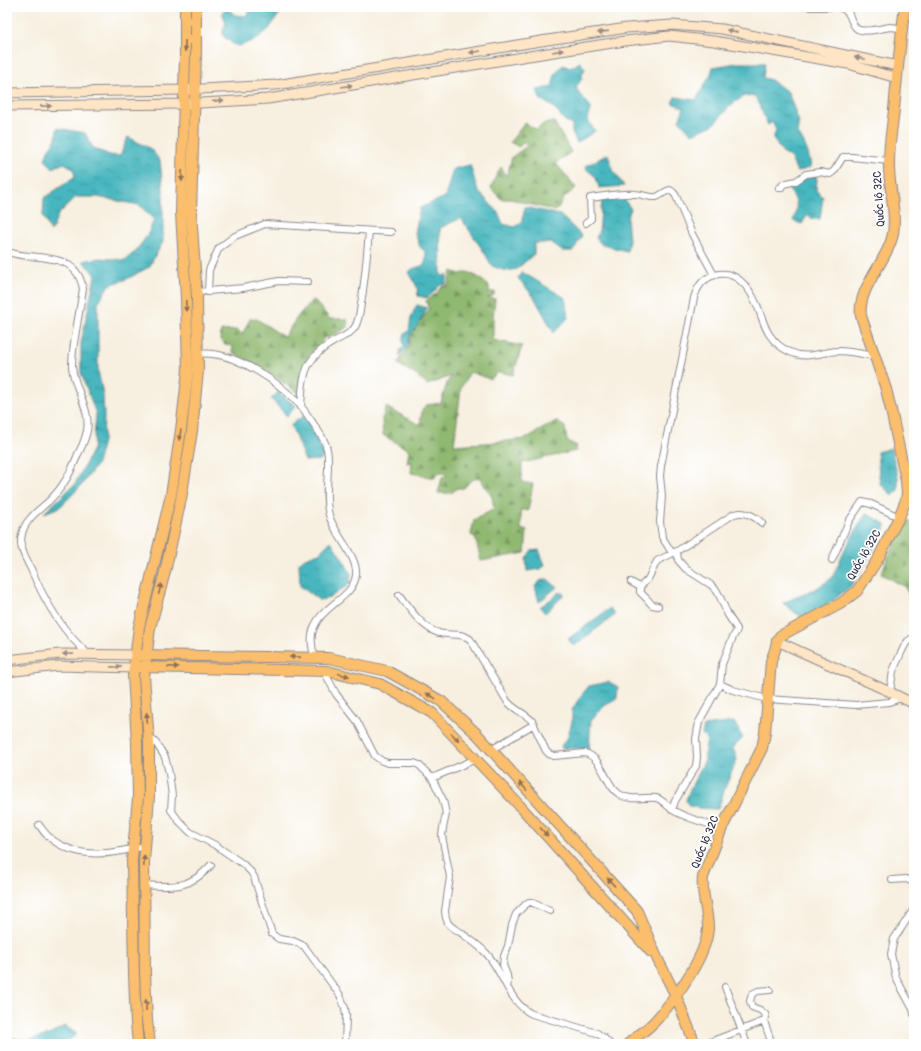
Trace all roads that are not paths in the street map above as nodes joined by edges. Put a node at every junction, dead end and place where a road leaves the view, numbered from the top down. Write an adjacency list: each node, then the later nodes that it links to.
1 (185, 7): 12 (main road, one-way to 12)
2 (196, 7): 13 (main road)
3 (810, 7): 4 (street)
4 (830, 7)
5 (839, 7): 7 (street)
6 (905, 7): 7 (main road, Quốc lộ 32C)
7 (902, 29): 10 (main road, Quốc lộ 32C)
8 (541, 41): 9 (main road); 10 (main road, one-way to 8); 13 (main road, one-way to 13)
9 (541, 54): 11 (main road, one-way to 11); 15 (main road, one-way to 9)
10 (898, 66): 11 (main road, Quốc lộ 32C)
11 (897, 78): 18 (main road, Quốc lộ 32C)
12 (184, 90): 13 (main road); 14 (main road); 16 (main road)
13 (194, 90): 15 (main road)
14 (7, 94)
15 (194, 103): 16 (main road); 26 (main road)
16 (183, 104): 17 (main road, one-way to 16); 42 (main road, one-way to 42)
17 (7, 106)
18 (889, 161): 19 (street); 29 (main road, Quốc lộ 32C)
19 (780, 188)
20 (586, 223): 24 (street)
21 (370, 231): 22 (street); 27 (street); 30 (street)
22 (391, 232)
23 (7, 251): 41 (street)
24 (714, 275): 29 (street); 33 (street)
25 (308, 282): 27 (street)
26 (196, 292): 27 (street); 28 (main road)
27 (208, 292)
28 (198, 354): 30 (street); 43 (main road, one-way to 28)
29 (874, 356): 31 (main road, Quốc lộ 32C)
30 (302, 406): 44 (street)
31 (899, 517): 34 (street); 40 (main road, Quốc lộ 32C)
32 (762, 523): 33 (street)
33 (677, 551): 36 (street); 50 (street)
34 (832, 560)
35 (631, 582): 36 (street)
36 (640, 587): 38 (street)
37 (399, 595): 55 (street)
38 (658, 606)
39 (914, 637): 51 (street)
40 (777, 641): 51 (main road); 53 (main road, Quốc lộ 32C)
41 (88, 654): 42 (main road); 45 (main road, one-way to 45)
42 (135, 655): 43 (main road); 47 (main road)
43 (147, 655): 44 (main road, one-way to 43); 46 (main road)
44 (315, 657): 57 (main road, one-way to 44)
45 (7, 660)
46 (145, 666): 47 (main road); 48 (main road, one-way to 48); 56 (main road, one-way to 46)
47 (134, 668): 49 (main road, one-way to 47); 64 (main road)
48 (324, 671): 58 (main road, one-way to 58); 59 (street)
49 (7, 672)
50 (720, 684): 53 (street); 60 (street)
51 (890, 692): 52 (main road)
52 (901, 698): 53 (street); 54 (main road)
53 (767, 699): 62 (main road, Quốc lộ 32C)
54 (914, 704)
55 (534, 724): 57 (street); 60 (street)
56 (148, 736): 63 (main road); 81 (street)
57 (491, 750): 71 (main road, one-way to 57)
58 (476, 759): 59 (street); 71 (main road, one-way to 71)
59 (432, 778): 73 (street)
60 (672, 810): 62 (street)
61 (39, 825): 64 (street)
62 (722, 828): 75 (main road, Quốc lộ 32C)
63 (145, 846): 64 (street); 68 (main road, one-way to 63)
64 (134, 848): 79 (main road)
65 (210, 865): 68 (street)
66 (892, 880): 67 (street)
67 (914, 882)
68 (144, 885): 80 (main road, one-way to 68)
69 (914, 909): 76 (street)
70 (550, 911): 73 (street)
71 (657, 958): 75 (main road)
72 (725, 987): 78 (street)
73 (509, 988): 82 (street)
74 (770, 990): 77 (street)
75 (676, 996): 83 (main road, Quốc lộ 32C); 84 (main road)
76 (914, 1014)
77 (764, 1021): 78 (street); 87 (street)
78 (742, 1030): 85 (street); 86 (street)
79 (138, 1044)
80 (150, 1044)
81 (345, 1044)
82 (610, 1044)
83 (628, 1044)
84 (695, 1044)
85 (705, 1044)
86 (747, 1044)
87 (772, 1044)

